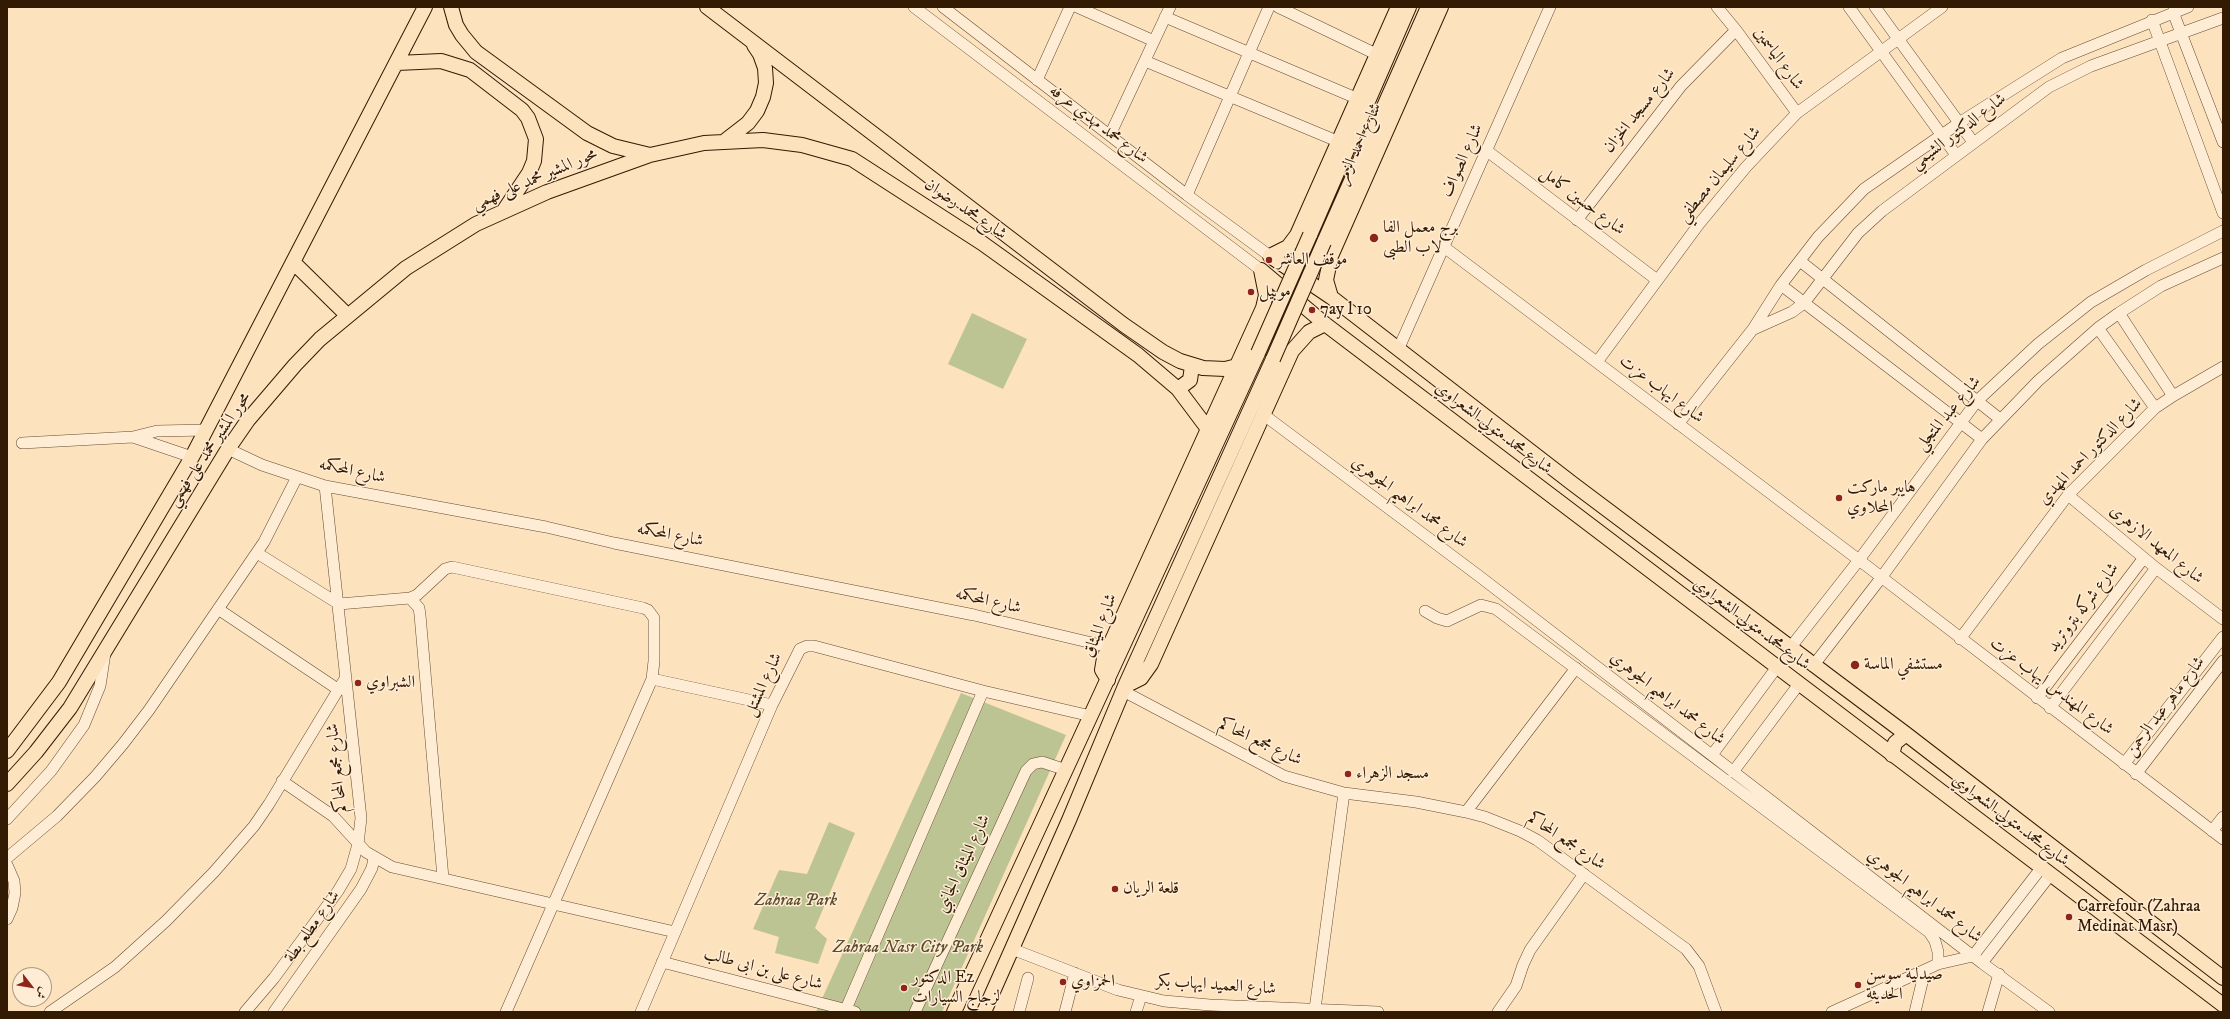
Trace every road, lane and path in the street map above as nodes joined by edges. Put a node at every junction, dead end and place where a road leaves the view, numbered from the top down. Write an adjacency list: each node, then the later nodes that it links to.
1 (425, 7): 34 (main road, محور المشير محمد على فهمي)
2 (451, 7): 47 (main road)
3 (707, 7): 28 (main road, شارع محمد رضوان)
4 (914, 7): 61 (street, شارع محمد مهدي عرفه)
5 (943, 7): 35 (street, شارع محمد مهدي عرفه)
6 (1070, 7): 35 (street)
7 (1078, 7): 29 (street)
8 (1269, 7): 31 (street)
9 (1278, 7): 32 (street)
10 (1398, 7): 32 (main road, شارع احمد الزمر)
11 (1409, 7): 124 (main road, bridge)
12 (1428, 7): 126 (main road, bridge)
13 (1441, 7): 57 (main road, شارع احمد الزمر)
14 (1550, 7): 46 (street, شارع الصواف)
15 (1717, 7): 24 (street, شارع الياسمين)
16 (1849, 7): 30 (street)
17 (1875, 7): 26 (street)
18 (1942, 7): 26 (street, شارع سليمان مصطفي)
19 (2188, 7): 21 (street, شارع الدكتور الشيمي)
20 (1168, 12): 29 (street); 31 (street)
21 (2173, 12): 23 (street, شارع الدكتور الشيمي); 25 (street)
22 (2223, 18): 25 (street, شارع الدكتور الشيمي)
23 (2152, 20): 27 (street); 39 (street, شارع الدكتور الشيمي)
24 (1736, 30): 38 (street, شارع الياسمين); 52 (street, شارع مسجد الخزان)
25 (2181, 32): 27 (street, شارع الدكتور الشيمي); 45 (street)
26 (1898, 38): 30 (street, شارع سليمان مصطفي); 39 (street)
27 (2160, 39): 44 (street, شارع الدكتور الشيمي); 51 (street)
28 (752, 41): 42 (main road); 77 (main road, شارع محمد رضوان)
29 (1154, 42): 33 (street)
30 (1881, 51): 38 (street, شارع سليمان مصطفي); 41 (street)
31 (1249, 52): 36 (street); 37 (street)
32 (1376, 54): 37 (main road, شارع احمد الزمر)
33 (1145, 61): 36 (street); 40 (street)
34 (397, 63): 50 (main road); 60 (main road, محور المشير محمد على فهمي)
35 (1037, 80): 40 (street, شارع محمد مهدي عرفه)
36 (1231, 97): 43 (street); 49 (street)
37 (1356, 98): 43 (main road, شارع احمد الزمر)
38 (1796, 113): 63 (street, شارع سليمان مصطفي)
39 (1959, 123): 41 (street, شارع الدكتور الشيمي); 44 (street)
40 (1110, 135): 49 (street, شارع محمد مهدي عرفه)
41 (1942, 136): 48 (street); 59 (street, شارع الدكتور الشيمي)
42 (726, 140): 47 (main road, شارع محمد رضوان); 82 (main road, شارع محمد رضوان)
43 (1337, 141): 54 (main road, شارع احمد الزمر)
44 (1973, 142): 48 (street, شارع الدكتور الشيمي)
45 (2223, 142)
46 (1486, 150): 52 (street, شارع حسين كامل); 55 (street, شارع الصواف)
47 (650, 155): 50 (main road, محور المشير محمد على فهمي)
48 (1956, 155): 62 (street, شارع الدكتور الشيمي)
49 (1187, 195): 56 (street, شارع محمد مهدي عرفه)
50 (505, 209): 68 (main road, محور المشير محمد على فهمي)
51 (2223, 213)
52 (1577, 220): 63 (street, شارع حسين كامل)
53 (2223, 231): 85 (street, شارع عبد المتجلي)
54 (1297, 235): 56 (main road, شارع احمد الزمر); 57 (main road)
55 (1444, 247): 74 (street, شارع الصواف); 76 (street, شارع ايهاب عزت)
56 (1270, 256): 65 (main road, شارع محمد متولي الشعراوي)
57 (1331, 256): 65 (main road, شارع احمد الزمر)
58 (2223, 258): 67 (street)
59 (1800, 261): 62 (street); 64 (street, شارع الدكتور الشيمي)
60 (293, 262): 68 (main road); 91 (main road, محور المشير محمد على فهمي)
61 (1261, 270): 69 (main road, شارع محمد متولي الشعراوي); 70 (main road, شارع الميثاق)
62 (1822, 278): 66 (street, شارع الدكتور الشيمي); 85 (street)
63 (1657, 280): 76 (street, شارع سليمان مصطفي)
64 (1781, 285): 66 (street); 72 (street, شارع الدكتور الشيمي)
65 (1331, 297): 74 (main road, شارع محمد متولي الشعراوي)
66 (1804, 303): 72 (street, شارع الدكتور الشيمي); 89 (street)
67 (2119, 313): 71 (street); 83 (street)
68 (347, 316): 96 (main road, محور المشير محمد على فهمي)
69 (1325, 324): 73 (main road); 81 (main road, شارع محمد متولي الشعراوي)
70 (1255, 327): 73 (main road); 78 (main road, شارع الميثاق)
71 (2098, 328): 86 (street); 88 (street)
72 (1753, 330): 90 (street, شارع الدكتور الشيمي)
73 (1296, 344): 87 (main road)
74 (1398, 350): 75 (main road, شارع محمد متولي الشعراوي)
75 (1415, 362): 80 (main road, شارع محمد متولي الشعراوي); 81 (main road)
76 (1597, 362): 90 (street, شارع ايهاب عزت)
77 (1192, 366): 78 (main road, شارع محمد رضوان); 82 (main road)
78 (1237, 366): 92 (main road, شارع الميثاق)
79 (2223, 367): 83 (street, شارع الدكتور احمد المهدي)
80 (1439, 381): 84 (main road); 116 (main road, شارع محمد متولي الشعراوي)
81 (1402, 382): 84 (main road, شارع محمد متولي الشعراوي)
82 (1178, 389): 92 (main road, شارع محمد رضوان)
83 (2173, 396): 86 (street, شارع الدكتور احمد المهدي)
84 (1426, 400): 120 (main road, شارع محمد متولي الشعراوي)
85 (1977, 401): 88 (street); 89 (street, شارع عبد المتجلي)
86 (2155, 408): 100 (street, شارع الدكتور احمد المهدي)
87 (1264, 415): 126 (main road); 137 (street, شارع محمد ابراهيم الجوهري)
88 (2000, 419): 94 (street)
89 (1960, 422): 94 (street); 103 (street, شارع عبد المتجلي)
90 (1678, 424): 103 (street, شارع ايهاب عزت)
91 (207, 430): 93 (street); 97 (main road, محور المشير محمد على فهمي)
92 (1208, 430): 115 (main road, شارع الميثاق)
93 (133, 437): 95 (street); 97 (street)
94 (1982, 439): 105 (street)
95 (22, 443)
96 (228, 449): 98 (street, شارع المحكمه); 117 (main road, محور المشير محمد على فهمي)
97 (192, 457): 136 (main road, محور المشير محمد على فهمي)
98 (297, 477): 99 (street, شارع المحكمه); 101 (street)
99 (325, 486): 107 (street, شارع مجمع المحاكم); 115 (street, شارع المحكمه)
100 (2068, 495): 102 (street, شارع المعهد الازهرى); 114 (street, شارع الدكتور احمد المهدي)
101 (257, 553): 107 (street); 109 (street)
102 (2143, 559): 104 (street, شارع المعهد الازهرى); 129 (street, شارع شركه بتروتريد)
103 (1859, 560): 105 (street, شارع المهندس ايهاب عزت); 116 (street, شارع عبد المتجلي)
104 (2156, 568): 111 (street, شارع المعهد الازهرى); 131 (street, شارع شركه بتروتريد)
105 (1881, 578): 114 (street, شارع المهندس ايهاب عزت); 119 (street)
106 (410, 598): 107 (street); 123 (street); 157 (street)
107 (339, 604): 122 (street, شارع مجمع المحاكم)
108 (2223, 605): 111 (street)
109 (218, 609): 127 (street); 152 (street)
110 (1425, 611): 121 (street)
111 (2214, 612): 112 (street, شارع المعهد الازهرى)
112 (2223, 620)
113 (2223, 637): 139 (street, شارع ماهر عبد الرحمن)
114 (1960, 639): 129 (street, شارع المهندس ايهاب عزت)
115 (1109, 647): 124 (main road, شارع الميثاق)
116 (1790, 648): 119 (main road, شارع محمد متولي الشعراوي)
117 (105, 651): 144 (main road, محور المشير محمد على فهمي); 148 (street)
118 (2223, 661): 142 (street, شارع ماهر عبد الرحمن)
119 (1813, 666): 133 (main road, شارع محمد متولي الشعراوي)
120 (1777, 667): 125 (main road, شارع محمد متولي الشعراوي); 137 (street)
121 (1576, 668): 146 (street); 165 (street)
122 (346, 677): 127 (street); 151 (street, شارع مجمع المحاكم)
123 (652, 679): 130 (street); 158 (street)
124 (1108, 680): 132 (main road, شارع الميثاق)
125 (1799, 684): 135 (main road, شارع محمد متولي الشعراوي); 141 (street)
126 (1124, 689): 145 (street, شارع مجمع المحاكم); 161 (main road)
127 (339, 690): 143 (street)
128 (983, 691): 130 (street, شارع المشتل); 132 (street, شارع المشتل); 177 (street)
129 (2037, 698): 131 (street, شارع المهندس ايهاب عزت)
130 (772, 705): 160 (street, شارع المشتل)
131 (2050, 708): 139 (street, شارع المهندس ايهاب عزت)
132 (1091, 716): 140 (main road, شارع الميثاق)
133 (1884, 718): 134 (main road, شارع محمد متولي الشعراوي); 135 (main road)
134 (1906, 734): 138 (main road); 170 (main road, شارع محمد متولي الشعراوي)
135 (1870, 738): 138 (main road, شارع محمد متولي الشعراوي)
136 (7, 750)
137 (1712, 755): 141 (street, شارع محمد ابراهيم الجوهري)
138 (1892, 756): 155 (main road, شارع محمد متولي الشعراوي)
139 (2124, 764): 142 (street, شارع المهندس ايهاب عزت)
140 (1066, 770): 184 (street, شارع الميثاق الجانبي); 185 (main road, شارع الميثاق)
141 (1733, 772): 162 (street, شارع محمد ابراهيم الجوهري)
142 (2136, 774): 149 (street, شارع المهندس ايهاب عزت)
143 (282, 781): 151 (street); 179 (street)
144 (7, 784)
145 (1344, 793): 146 (street, شارع مجمع المحاكم); 174 (street)
146 (1466, 812): 156 (street, شارع مجمع المحاكم)
147 (2223, 817): 149 (street)
148 (7, 819)
149 (2212, 831): 150 (street, شارع المهندس ايهاب عزت)
150 (2223, 839)
151 (358, 844): 153 (street); 180 (street, شارع مجمع المحاكم)
152 (7, 858)
153 (374, 858): 157 (street); 181 (street, شارع مطلع بطة)
154 (7, 865): 159 (street)
155 (2046, 870): 162 (street); 164 (street); 172 (main road, شارع محمد متولي الشعراوي)
156 (1584, 874): 191 (street); 192 (street, شارع مجمع المحاكم)
157 (443, 878): 158 (street)
158 (553, 904): 160 (street); 182 (street)
159 (7, 919)
160 (675, 932): 163 (street, شارع المشتل)
161 (1012, 949): 167 (street, شارع العميد ايهاب بكر); 186 (main road)
162 (1973, 956): 164 (street, شارع محمد ابراهيم الجوهري); 165 (street)
163 (662, 962): 177 (street, شارع على بن ابى طالب); 183 (street, شارع المشتل)
164 (1982, 963): 168 (street, شارع محمد ابراهيم الجوهري)
165 (1938, 964): 166 (street)
166 (1925, 970): 175 (street); 194 (street)
167 (1075, 973): 171 (street, شارع العميد ايهاب بكر); 188 (street)
168 (1999, 974): 195 (street); 196 (street, شارع محمد ابراهيم الجوهري)
169 (1028, 978): 187 (street)
170 (2223, 978)
171 (1141, 996): 173 (street, شارع العميد ايهاب بكر); 189 (street)
172 (2223, 1005)
173 (1209, 1009): 176 (street, شارع العميد ايهاب بكر)
174 (1315, 1009): 176 (street, شارع العميد ايهاب بكر); 178 (street, شارع العميد ايهاب بكر)
175 (1846, 1009): 193 (street)
176 (1280, 1010)
177 (850, 1011)
178 (1352, 1011): 190 (street, شارع العميد ايهاب بكر)
179 (50, 1012)
180 (245, 1012)
181 (274, 1012)
182 (506, 1012)
183 (641, 1012)
184 (915, 1012)
185 (954, 1012)
186 (984, 1012)
187 (1019, 1012)
188 (1065, 1012)
189 (1136, 1012)
190 (1378, 1012)
191 (1498, 1012)
192 (1716, 1012)
193 (1832, 1012)
194 (1915, 1012)
195 (1988, 1012)
196 (2049, 1012)

